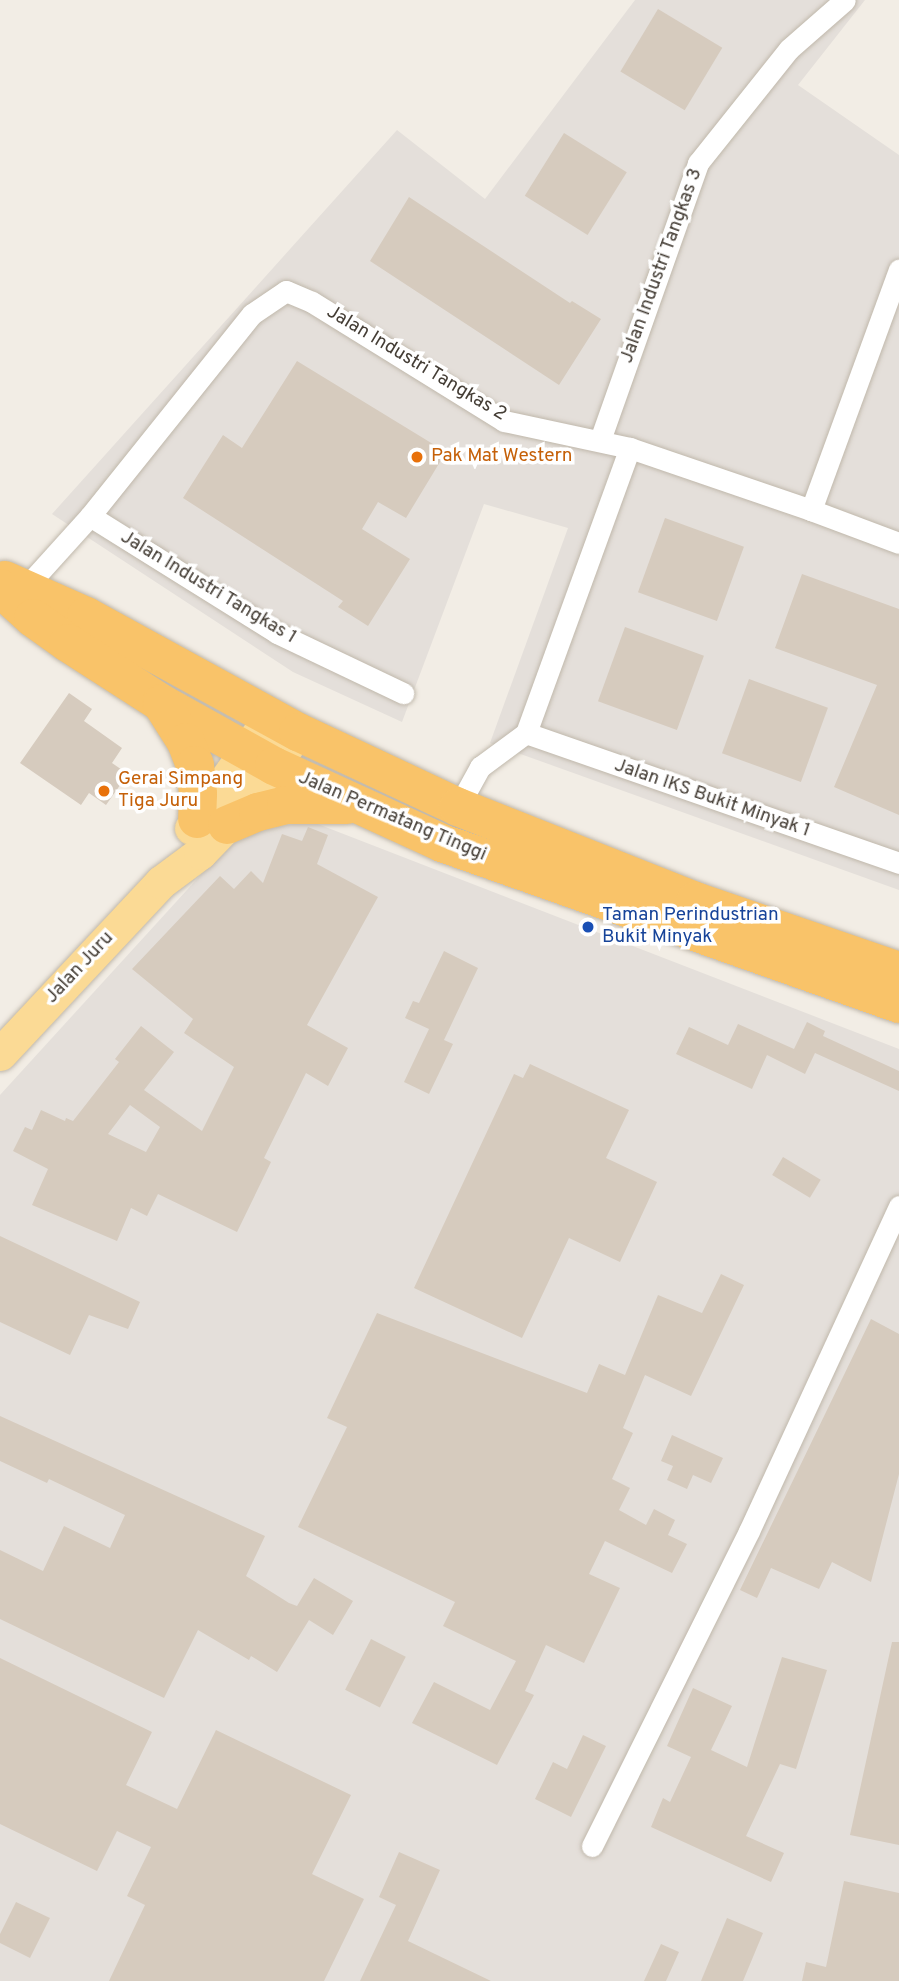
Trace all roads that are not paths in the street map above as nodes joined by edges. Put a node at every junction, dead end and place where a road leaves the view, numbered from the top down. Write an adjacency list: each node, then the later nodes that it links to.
1 (845, 0): 3 (street, Jalan Industri Tangkas 3)
2 (899, 270): 5 (street)
3 (600, 440): 4 (street, Jalan Industri Tangkas 2); 6 (street, Jalan Industri Tangkas 2)
4 (630, 447): 5 (street, Jalan Industri Tangkas 2); 12 (street)
5 (811, 510): 7 (street, Jalan Industri Tangkas 2)
6 (90, 516): 8 (street); 9 (street, Jalan Industri Tangkas 1)
7 (899, 543)
8 (8, 585): 10 (highway, Jalan Permatang Tinggi); 11 (highway, Jalan Permatang Tinggi)
9 (403, 693)
10 (161, 703): 13 (highway, Jalan Permatang Tinggi); 16 (highway)
11 (284, 724): 13 (main road, Jalan Juru); 15 (highway, Jalan Permatang Tinggi)
12 (526, 733): 15 (street); 17 (street, Jalan IKS Bukit Minyak 1)
13 (260, 759): 14 (highway, Jalan Permatang Tinggi); 16 (main road, Jalan Juru)
14 (363, 805): 16 (highway); 19 (highway, Jalan Permatang Tinggi)
15 (458, 807): 18 (highway, Jalan Permatang Tinggi)
16 (212, 822): 20 (main road, Jalan Juru)
17 (899, 863)
18 (899, 971)
19 (899, 1004)
20 (0, 1054)
21 (899, 1206): 22 (street)
22 (592, 1846)

